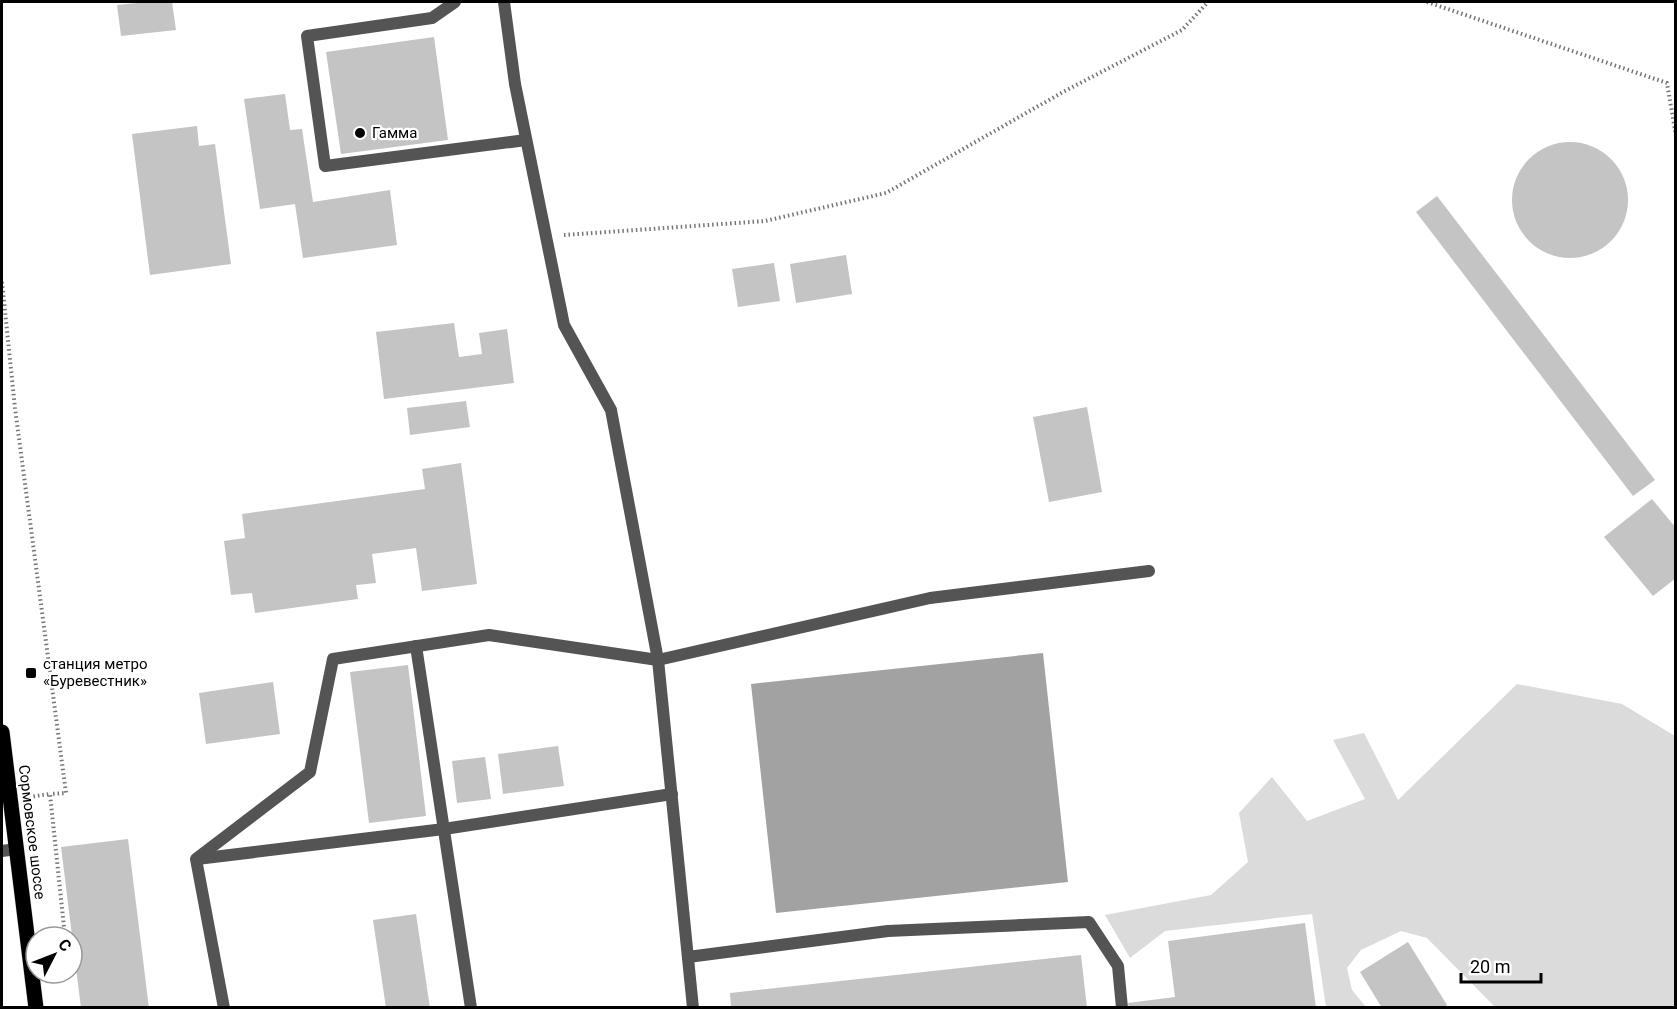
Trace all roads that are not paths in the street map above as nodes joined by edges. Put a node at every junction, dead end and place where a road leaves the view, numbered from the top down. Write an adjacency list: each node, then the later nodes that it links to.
1 (455, 2): 3 (street)
2 (504, 2): 3 (street)
3 (526, 140): 6 (street)
4 (1149, 571): 6 (street)
5 (416, 646): 6 (street); 9 (street); 11 (street)
6 (658, 660): 8 (street)
7 (2, 732): 10 (main road, Сормовское шоссе)
8 (672, 794): 9 (street); 12 (street)
9 (444, 829): 11 (street); 15 (street)
10 (9, 850): 13 (main road, Сормовское шоссе)
11 (196, 859): 14 (street)
12 (688, 957): 16 (street); 17 (street)
13 (36, 1008)
14 (224, 1008)
15 (471, 1008)
16 (693, 1008)
17 (1122, 1008)

